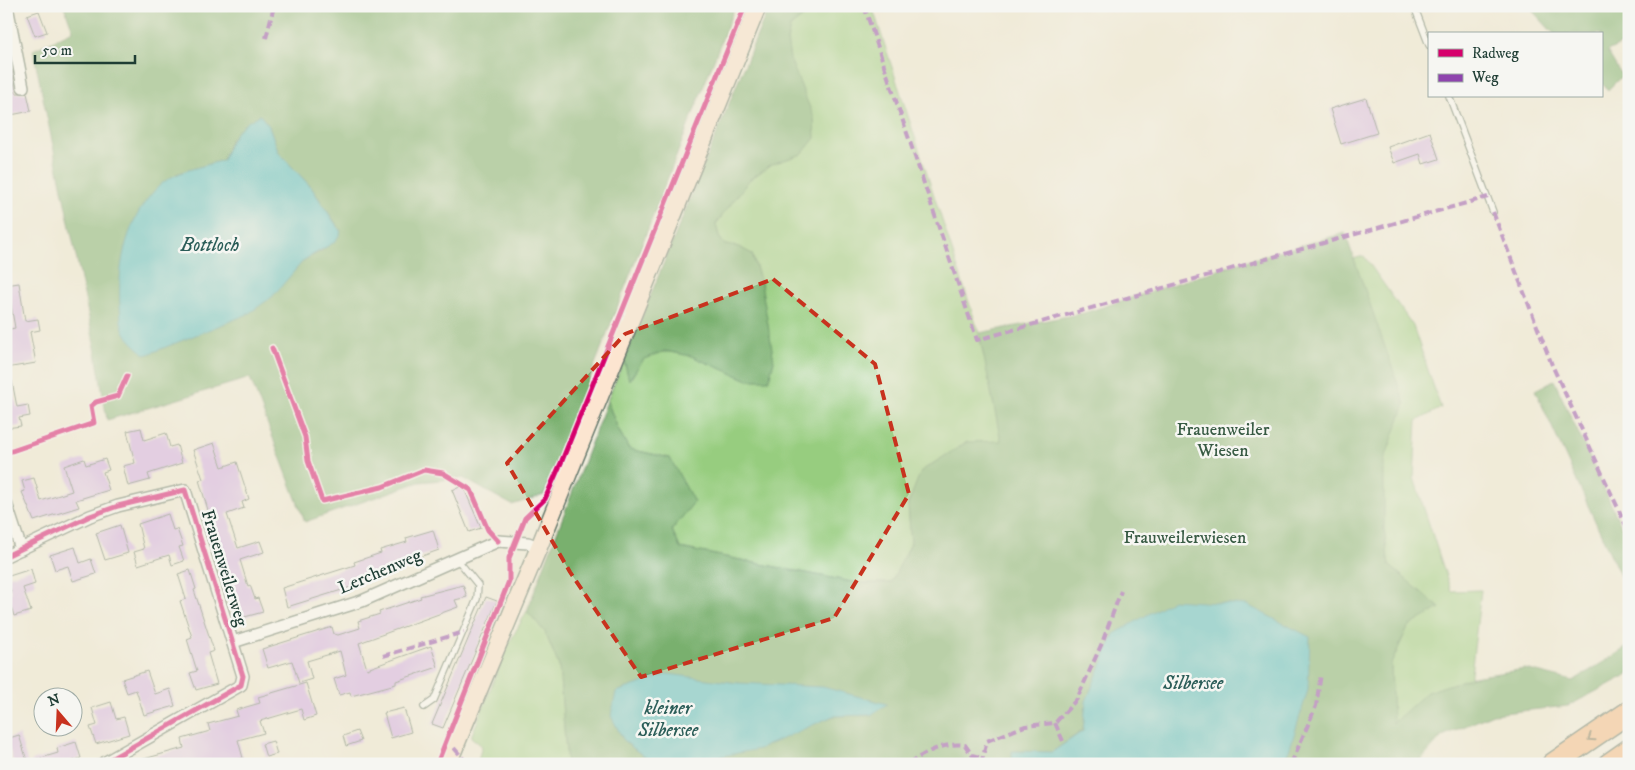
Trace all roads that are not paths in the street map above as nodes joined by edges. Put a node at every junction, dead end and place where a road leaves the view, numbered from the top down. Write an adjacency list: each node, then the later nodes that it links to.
1 (7, 6): 5 (street)
2 (758, 6): 9 (main road)
3 (1414, 6): 4 (lane)
4 (1428, 42)
5 (23, 87)
6 (1450, 98): 7 (lane)
7 (1493, 212)
8 (6, 503): 10 (street)
9 (539, 547): 12 (street, Lerchenweg); 18 (main road)
10 (21, 549): 11 (street, Frauenweilerweg); 13 (street, Frauenweilerweg)
11 (6, 556)
12 (457, 559): 13 (street, Lerchenweg); 14 (lane)
13 (233, 642): 17 (street, Frauenweilerweg)
14 (424, 707)
15 (1629, 712): 19 (highway, one-way to 19)
16 (1629, 750): 20 (highway)
17 (102, 764)
18 (448, 764)
19 (1552, 764)
20 (1608, 764)

